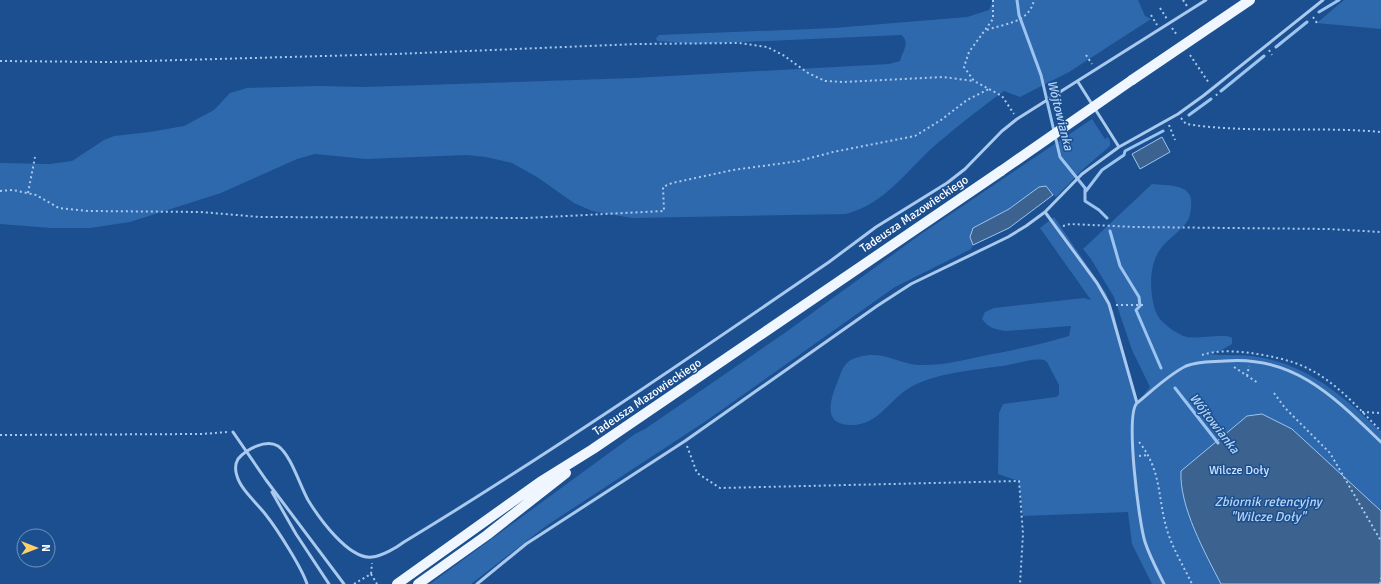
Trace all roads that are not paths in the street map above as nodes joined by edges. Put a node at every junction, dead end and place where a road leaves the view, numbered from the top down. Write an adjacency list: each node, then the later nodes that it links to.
1 (1206, 0): 4 (lane)
2 (1250, 0): 10 (main road, Tadeusza Mazowieckiego, bridge)
3 (1323, 0): 5 (lane)
4 (1078, 82): 5 (lane); 11 (lane)
5 (1119, 147): 6 (lane)
6 (1045, 212): 7 (lane); 18 (lane)
7 (1137, 403): 9 (lane); 19 (lane)
8 (233, 432): 11 (lane)
9 (1381, 442)
10 (593, 450): 16 (main road, Tadeusza Mazowieckiego); 17 (main road, Tadeusza Mazowieckiego)
11 (247, 452): 12 (lane); 13 (lane)
12 (266, 480): 14 (lane); 15 (lane)
13 (307, 584)
14 (329, 584)
15 (344, 584)
16 (397, 584)
17 (418, 584)
18 (477, 584)
19 (1164, 584)

